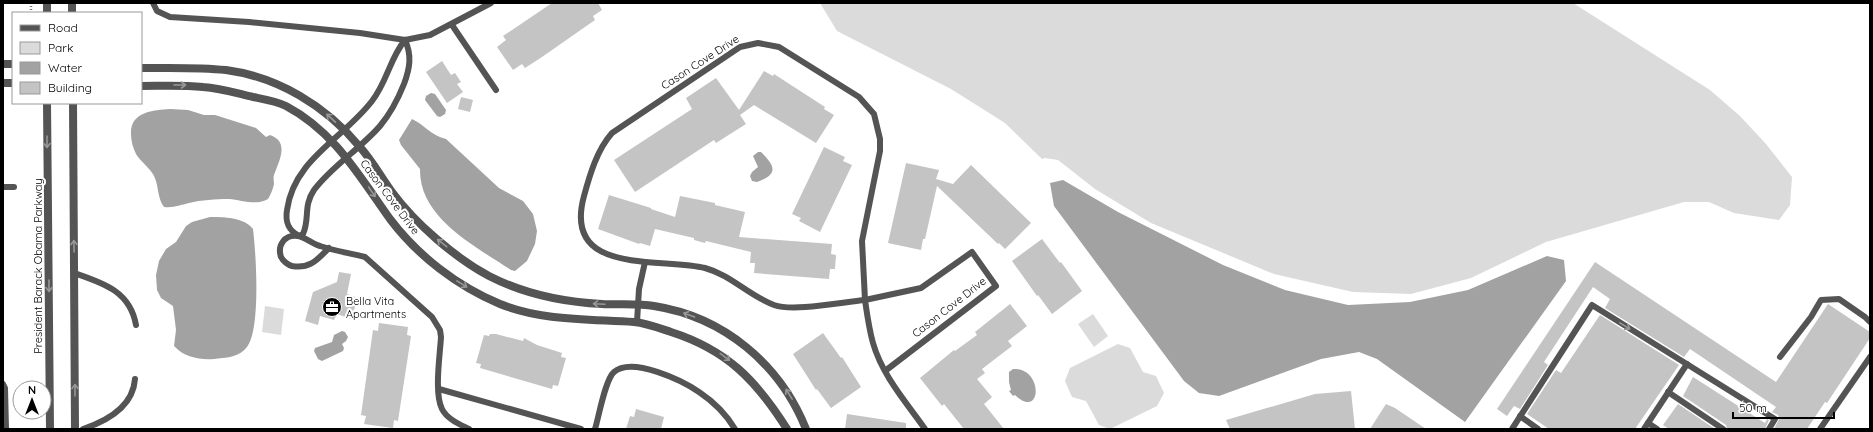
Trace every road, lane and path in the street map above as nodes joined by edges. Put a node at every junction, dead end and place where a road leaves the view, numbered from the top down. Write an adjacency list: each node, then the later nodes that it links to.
1 (153, 3): 4 (lane)
2 (491, 3): 3 (lane)
3 (452, 25): 4 (lane); 7 (lane)
4 (405, 40): 10 (lane); 12 (lane, Cason Cove Drive)
5 (142, 68): 10 (street, Cason Cove Drive, one-way to 5)
6 (142, 86): 11 (street, Cason Cove Drive, one-way to 11)
7 (496, 90)
8 (47, 104): 36 (street, President Barack Obama Parkway, one-way to 36)
9 (73, 104): 19 (street, one-way to 9)
10 (344, 130): 11 (lane); 12 (street, Cason Cove Drive)
11 (331, 141): 13 (street, Cason Cove Drive); 16 (lane)
12 (359, 146): 13 (lane, Cason Cove Drive); 21 (street, Cason Cove Drive, one-way to 12)
13 (346, 158): 16 (lane, Cason Cove Drive); 22 (street, Cason Cove Drive, one-way to 22)
14 (3, 187): 15 (lane)
15 (14, 187)
16 (299, 236): 17 (lane); 17 (lane)
17 (329, 248): 31 (lane)
18 (645, 262): 20 (lane, Cason Cove Drive); 20 (lane, Cason Cove Drive); 21 (lane)
19 (74, 273): 24 (lane); 37 (street, one-way to 19)
20 (865, 300): 28 (lane, Cason Cove Drive); 28 (lane, Cason Cove Drive)
21 (638, 305): 22 (lane); 44 (street, Cason Cove Drive, one-way to 21)
22 (637, 322): 43 (street, Cason Cove Drive, one-way to 43)
23 (1870, 322): 25 (lane)
24 (136, 325)
25 (1780, 356)
26 (1870, 357): 52 (lane)
27 (1687, 364): 32 (lane); 33 (lane, one-way to 27); 51 (lane)
28 (886, 371): 45 (lane, Cason Cove Drive)
29 (135, 378): 38 (lane)
30 (3, 384): 35 (lane)
31 (439, 389): 39 (lane); 40 (lane)
32 (1668, 392): 34 (lane); 50 (lane)
33 (1520, 416): 46 (lane); 47 (lane)
34 (1648, 423): 48 (lane); 49 (lane)
35 (6, 429)
36 (50, 429)
37 (75, 429)
38 (82, 429)
39 (469, 429)
40 (581, 429)
41 (595, 429): 42 (lane)
42 (735, 429)
43 (787, 429)
44 (806, 429)
45 (925, 429)
46 (1512, 429)
47 (1538, 429)
48 (1644, 429)
49 (1657, 429)
50 (1722, 429)
51 (1768, 429)
52 (1820, 429)

